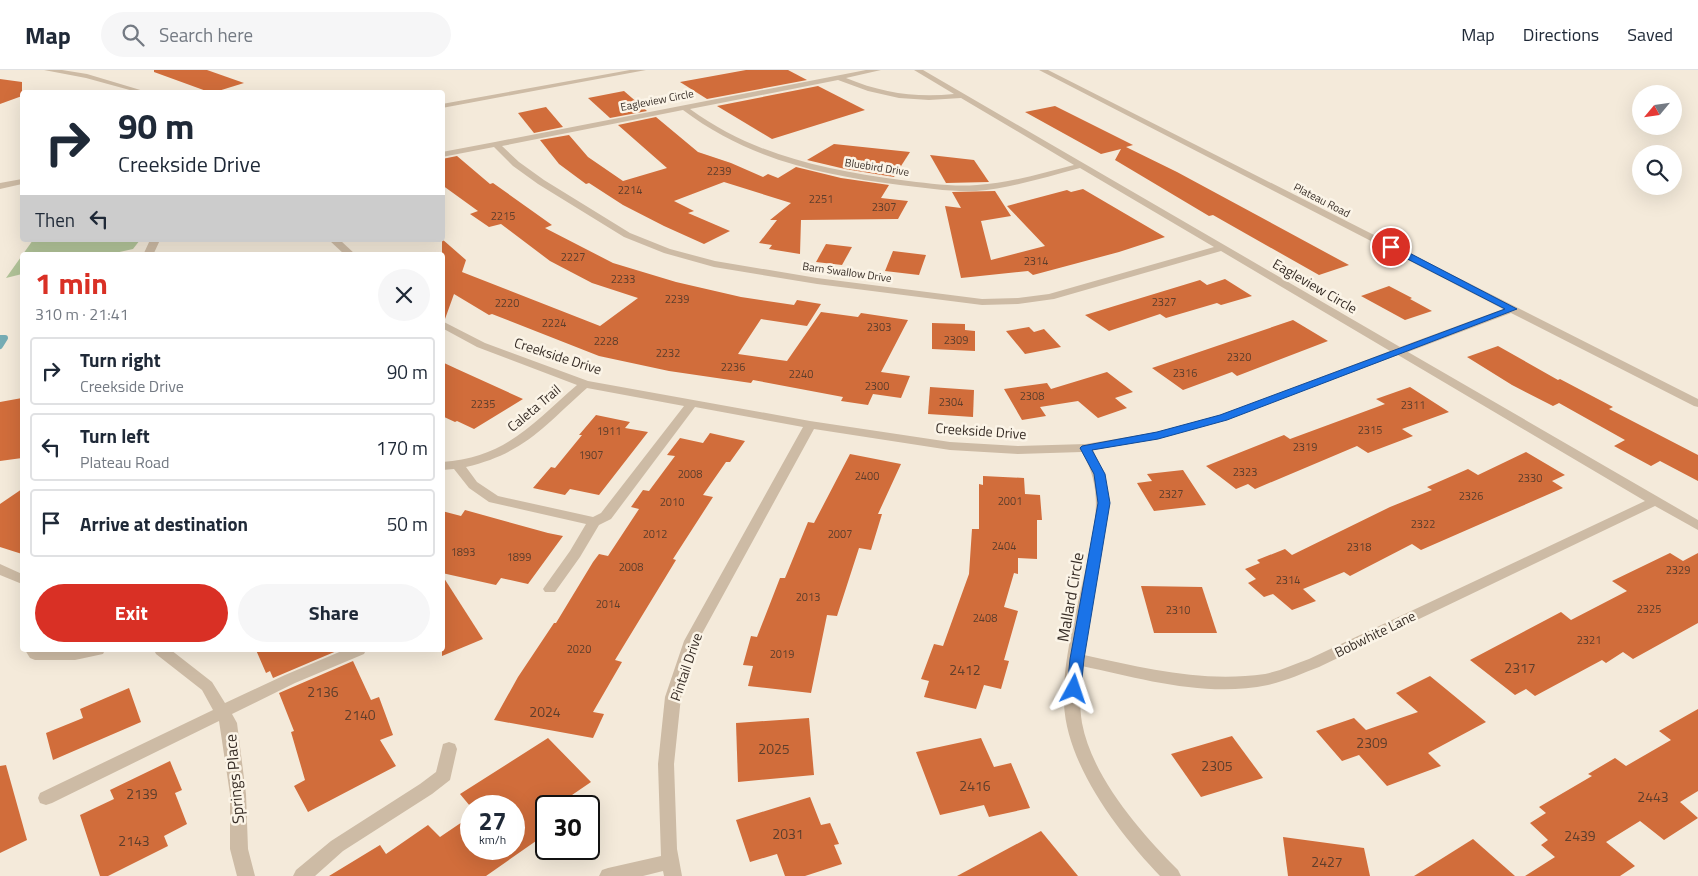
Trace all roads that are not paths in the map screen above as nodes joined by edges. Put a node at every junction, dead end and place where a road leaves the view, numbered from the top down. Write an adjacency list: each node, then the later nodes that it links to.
1 (48, 70): 7 (street)
2 (642, 70): 11 (street)
3 (877, 70): 8 (street, Eagleview Circle)
4 (918, 70): 10 (street, Eagleview Circle)
5 (1043, 70): 21 (street, Plateau Road)
6 (102, 71): 7 (street)
7 (87, 76): 9 (street)
8 (840, 78): 10 (street); 12 (street, Eagleview Circle)
9 (137, 90)
10 (961, 96): 15 (street, Eagleview Circle)
11 (445, 105)
12 (683, 107): 13 (street, Eagleview Circle); 15 (street, Bluebird Drive)
13 (495, 144): 14 (street, Eagleview Circle); 19 (street, Barn Swallow Drive)
14 (445, 154)
15 (1080, 166): 19 (street, Eagleview Circle)
16 (20, 182): 17 (street)
17 (0, 186)
18 (336, 242): 20 (street)
19 (1221, 248): 23 (street, Eagleview Circle)
20 (348, 252)
21 (1512, 309): 23 (street, Creekside Drive); 26 (street, Plateau Road)
22 (445, 326): 24 (street, Creekside Drive)
23 (1400, 351): 28 (street, Creekside Drive); 31 (street, Eagleview Circle)
24 (585, 384): 25 (street, Creekside Drive); 29 (street, Caleta Trail)
25 (692, 403): 27 (street, Creekside Drive); 32 (street)
26 (1698, 404)
27 (810, 425): 28 (street, Creekside Drive); 45 (street, Pintail Drive)
28 (1086, 448): 41 (street, Mallard Circle)
29 (458, 465): 30 (street, Caleta Trail); 32 (street)
30 (445, 466)
31 (1655, 500): 33 (street, Eagleview Circle); 41 (street, Bobwhite Lane)
32 (594, 522): 36 (street)
33 (1698, 526)
34 (0, 569): 35 (street)
35 (20, 577)
36 (550, 589)
37 (34, 652): 38 (street)
38 (86, 652)
39 (164, 652): 42 (street, Springs Place)
40 (354, 652): 42 (street)
41 (1077, 659): 49 (street, Mallard Circle)
42 (222, 712): 44 (street); 46 (street, Springs Place)
43 (449, 749): 47 (street)
44 (46, 798)
45 (672, 869): 48 (street)
46 (246, 876)
47 (302, 876)
48 (608, 876)
49 (1172, 876)

